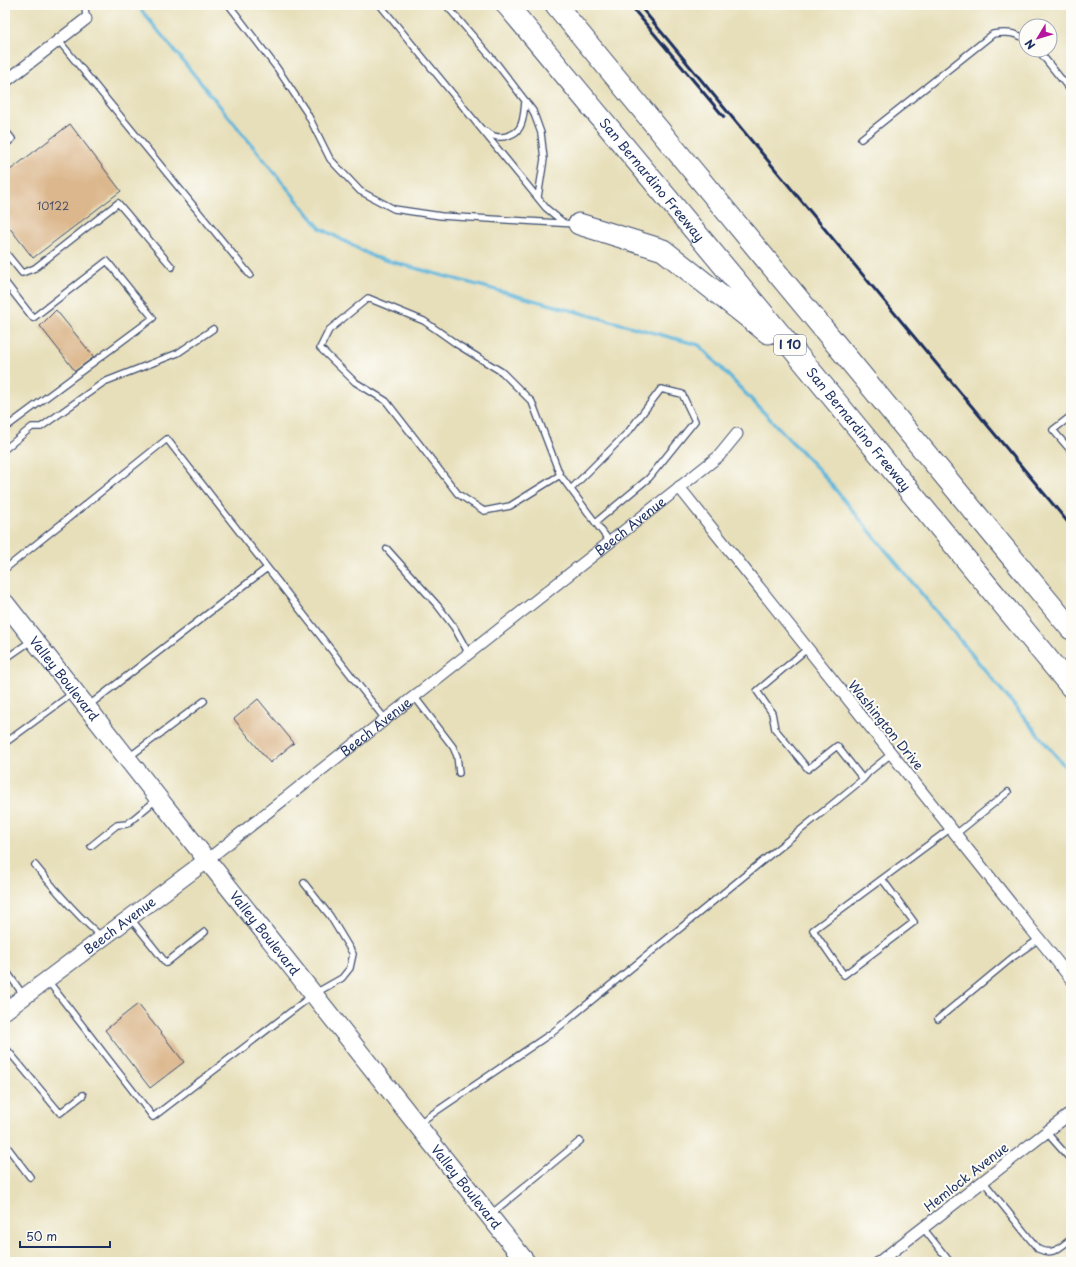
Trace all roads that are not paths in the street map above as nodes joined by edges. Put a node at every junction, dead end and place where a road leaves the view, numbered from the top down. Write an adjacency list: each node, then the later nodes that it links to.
1 (85, 5): 7 (lane)
2 (229, 5): 19 (lane)
3 (380, 5): 14 (lane)
4 (446, 5): 13 (lane)
5 (507, 5): 25 (highway, San Bernardino Freeway / I 10)
6 (556, 5): 40 (highway, I 10)
7 (86, 19): 9 (street)
8 (1018, 35): 16 (lane)
9 (59, 41): 11 (street); 22 (lane)
10 (1044, 58): 12 (lane)
11 (5, 82)
12 (1071, 91)
13 (526, 102): 14 (lane); 18 (lane)
14 (482, 129): 18 (lane)
15 (5, 130): 17 (lane)
16 (861, 140)
17 (5, 145)
18 (538, 197): 19 (lane)
19 (572, 224): 25 (highway)
20 (5, 252): 21 (lane)
21 (172, 267)
22 (250, 275)
23 (5, 282): 27 (lane)
24 (213, 329): 29 (lane)
25 (801, 359): 45 (highway, San Bernardino Freeway / I 10)
26 (1071, 416): 30 (lane)
27 (5, 428)
28 (737, 434): 32 (street, Beech Avenue)
29 (5, 449)
30 (1071, 451)
31 (560, 475): 31 (lane); 33 (lane)
32 (679, 487): 35 (street, Beech Avenue); 42 (street, Washington Drive)
33 (571, 489): 34 (lane); 34 (lane)
34 (596, 522): 35 (lane)
35 (610, 542): 43 (street, Beech Avenue)
36 (387, 549): 43 (lane)
37 (267, 568): 38 (lane); 49 (lane); 50 (lane)
38 (5, 569)
39 (5, 603): 41 (main road, Valley Boulevard)
40 (1071, 629)
41 (33, 639): 44 (lane); 46 (main road, Valley Boulevard)
42 (807, 649): 52 (street, Washington Drive); 55 (lane)
43 (468, 654): 47 (street, Beech Avenue)
44 (5, 659)
45 (1071, 687)
46 (74, 692): 49 (main road, Valley Boulevard); 51 (lane)
47 (414, 696): 50 (street, Beech Avenue); 54 (lane)
48 (204, 702): 53 (lane)
49 (86, 707): 53 (main road, Valley Boulevard)
50 (385, 720): 60 (street, Beech Avenue)
51 (5, 743)
52 (891, 754): 55 (lane); 58 (street, Washington Drive)
53 (127, 758): 57 (main road, Valley Boulevard)
54 (459, 772)
55 (863, 779): 78 (lane)
56 (1008, 792): 58 (lane)
57 (158, 798): 59 (lane); 60 (main road, Valley Boulevard)
58 (954, 831): 62 (lane); 67 (street, Washington Drive)
59 (91, 846)
60 (207, 860): 64 (main road, Beech Avenue); 71 (main road, Valley Boulevard)
61 (35, 866): 66 (lane)
62 (882, 879): 62 (lane)
63 (304, 883): 71 (lane)
64 (130, 918): 65 (lane); 66 (main road, Beech Avenue)
65 (205, 932)
66 (103, 938): 70 (main road, Beech Avenue)
67 (1039, 939): 69 (street, Washington Drive); 74 (lane)
68 (5, 969): 72 (lane)
69 (1071, 979)
70 (46, 980): 71 (lane); 72 (main road, Beech Avenue)
71 (314, 994): 78 (main road, Valley Boulevard)
72 (24, 996): 73 (main road, Beech Avenue)
73 (5, 1011)
74 (938, 1019)
75 (5, 1047): 76 (lane)
76 (83, 1095)
77 (1071, 1113): 79 (street, Hemlock Avenue)
78 (417, 1125): 85 (main road, Valley Boulevard)
79 (1047, 1133): 82 (lane); 84 (street, Hemlock Avenue)
80 (580, 1141): 85 (lane)
81 (5, 1144): 83 (lane)
82 (1071, 1160)
83 (30, 1177)
84 (983, 1180): 86 (street, Hemlock Avenue); 87 (lane)
85 (489, 1216): 88 (main road, Valley Boulevard)
86 (923, 1228): 89 (street, Hemlock Avenue); 90 (lane)
87 (1071, 1239)
88 (526, 1262)
89 (878, 1262)
90 (950, 1262)

